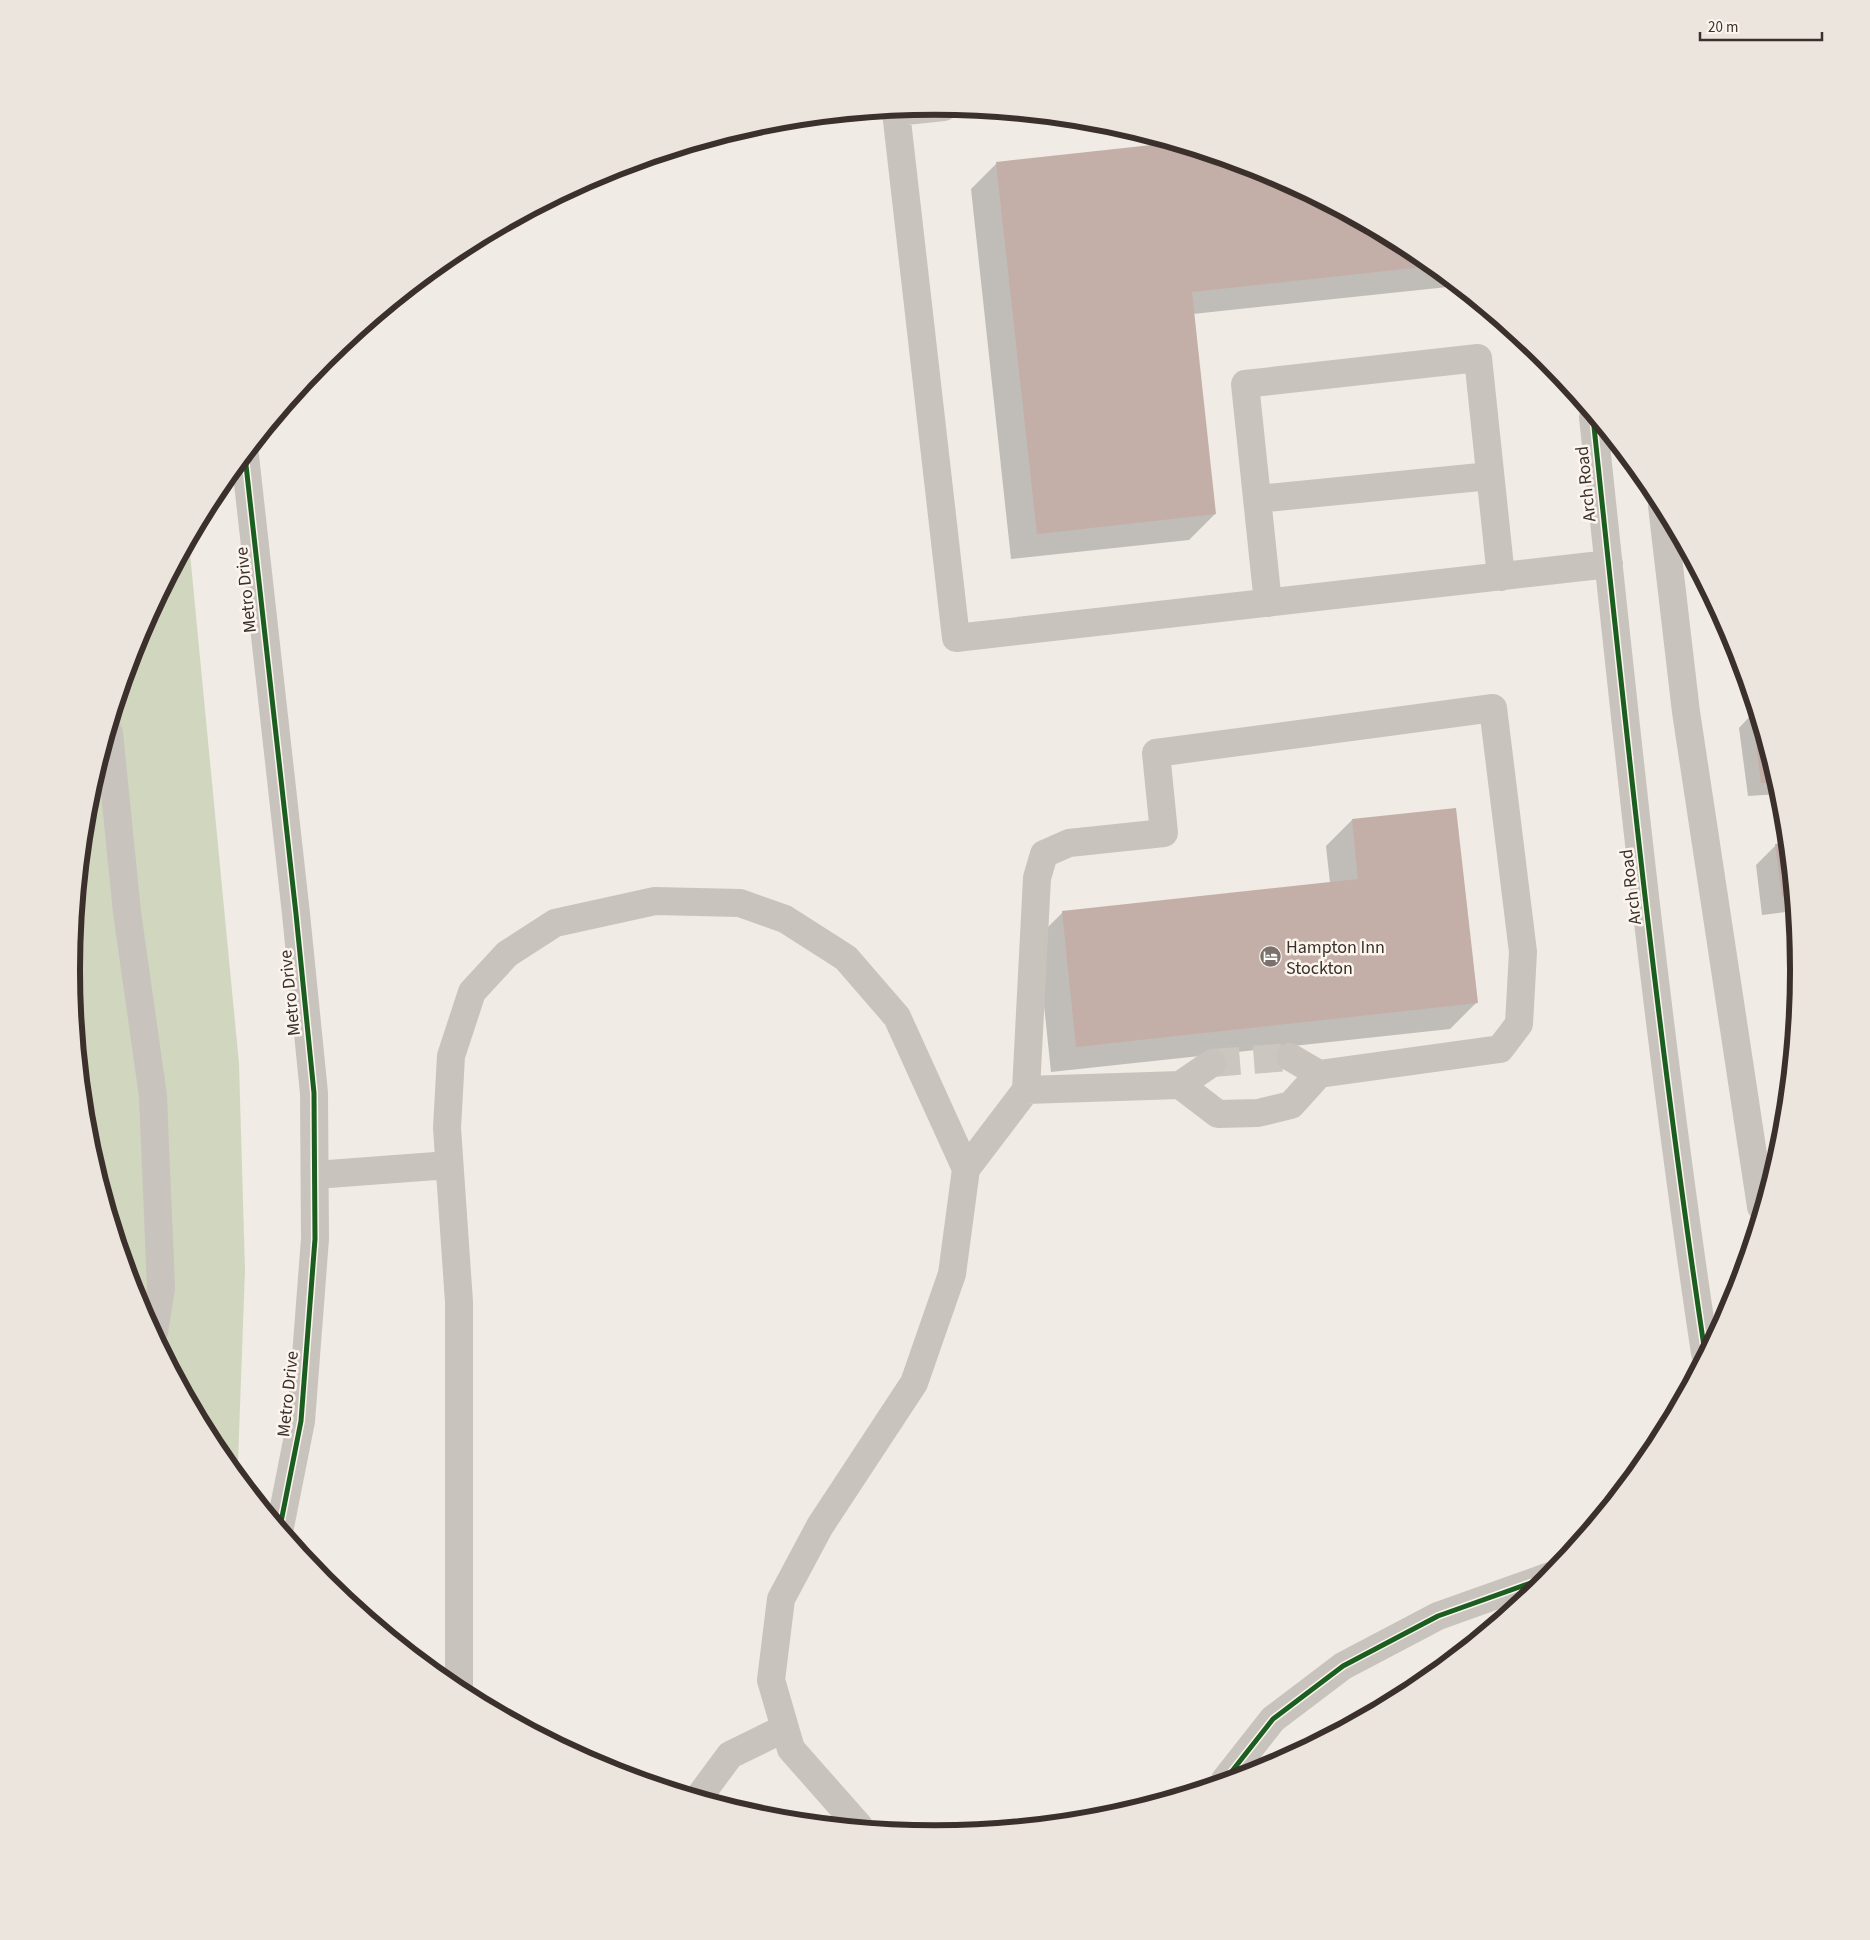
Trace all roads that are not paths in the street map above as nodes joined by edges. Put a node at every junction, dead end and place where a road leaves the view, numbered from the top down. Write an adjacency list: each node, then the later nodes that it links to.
1 (896, 116): 9 (street)
2 (1594, 426): 7 (street, Arch Road)
3 (246, 465): 18 (street, Metro Drive)
4 (1490, 476): 5 (street); 5 (street); 8 (street)
5 (1257, 499): 9 (street)
6 (1664, 525): 19 (street)
7 (1609, 564): 8 (street); 21 (street, Arch Road)
8 (1501, 577): 9 (street)
9 (1268, 603)
10 (110, 745): 20 (street)
11 (1290, 1057): 13 (street)
12 (1212, 1063): 14 (street)
13 (1319, 1074): 14 (street); 15 (street)
14 (1180, 1086): 15 (street)
15 (1026, 1090): 17 (street)
16 (449, 1165): 17 (street); 18 (street); 24 (street)
17 (966, 1169): 25 (street)
18 (315, 1175): 22 (street, Metro Drive)
19 (1759, 1196)
20 (156, 1321)
21 (1704, 1344)
22 (281, 1521)
23 (1532, 1582): 26 (street)
24 (459, 1680)
25 (785, 1728): 27 (street); 28 (street)
26 (1233, 1771)
27 (702, 1793)
28 (855, 1821)

